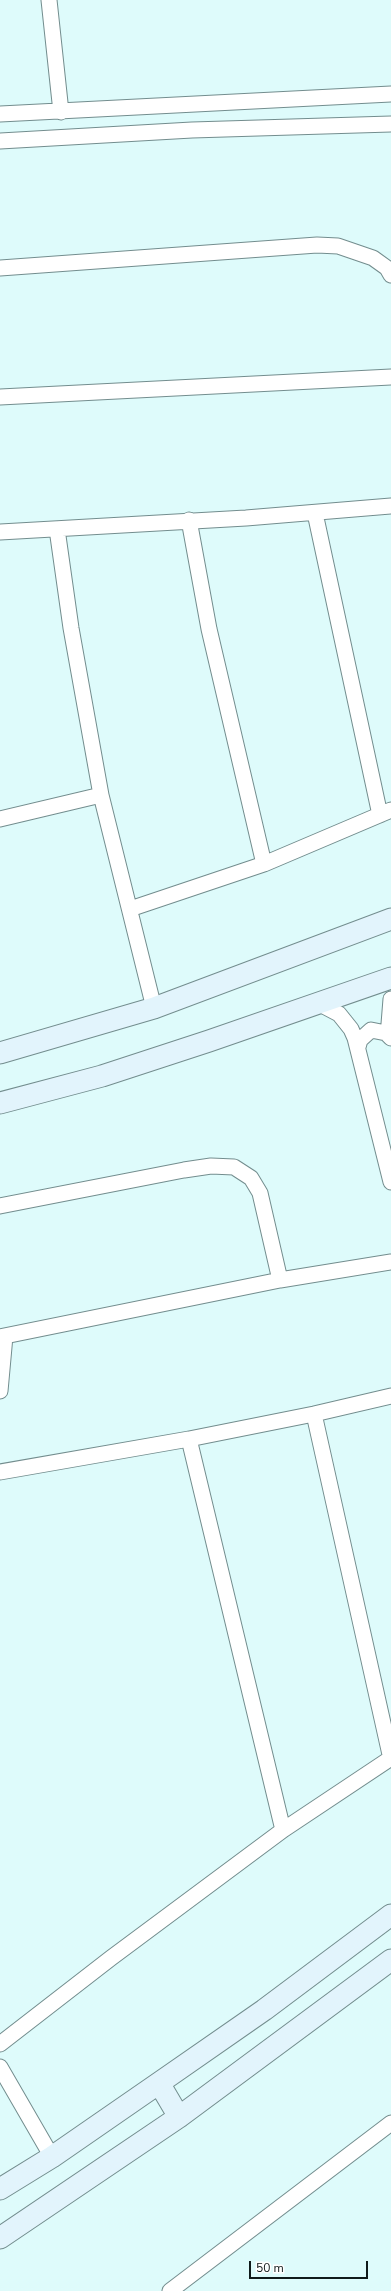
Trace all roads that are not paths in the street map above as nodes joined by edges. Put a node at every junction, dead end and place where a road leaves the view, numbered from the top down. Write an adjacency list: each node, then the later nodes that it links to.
1 (49, 0): 3 (street)
2 (391, 94): 3 (street)
3 (61, 112): 4 (street)
4 (0, 114)
5 (391, 124): 6 (street)
6 (0, 141)
7 (0, 268): 8 (street)
8 (391, 274)
9 (391, 377): 10 (street)
10 (0, 397)
11 (391, 506): 12 (street)
12 (315, 513): 13 (street); 17 (street)
13 (189, 520): 14 (street); 19 (street)
14 (57, 529): 15 (street); 16 (street)
15 (0, 532)
16 (102, 795): 18 (street); 20 (street)
17 (385, 812): 19 (street)
18 (0, 820)
19 (264, 864): 20 (street)
20 (130, 909): 25 (street)
21 (391, 918): 25 (street)
22 (391, 978): 24 (street)
23 (391, 999): 26 (street)
24 (320, 1004): 27 (street); 29 (street)
25 (154, 1008): 28 (street)
26 (391, 1038): 27 (street)
27 (358, 1047): 30 (street)
28 (0, 1052)
29 (0, 1103)
30 (391, 1182)
31 (0, 1206): 33 (street)
32 (391, 1262): 33 (street)
33 (280, 1280): 34 (street)
34 (2, 1336): 35 (street)
35 (0, 1390)
36 (391, 1396): 37 (street)
37 (314, 1414): 38 (street); 40 (street)
38 (189, 1439): 39 (street); 41 (street)
39 (0, 1472)
40 (391, 1759): 41 (street)
41 (283, 1830): 44 (street)
42 (391, 1915): 46 (street)
43 (391, 1960): 47 (street)
44 (0, 2044)
45 (0, 2067): 49 (street)
46 (159, 2083): 47 (street); 49 (street)
47 (179, 2117): 51 (street)
48 (391, 2123): 52 (street)
49 (52, 2157): 50 (street)
50 (0, 2189)
51 (0, 2238)
52 (170, 2291)

